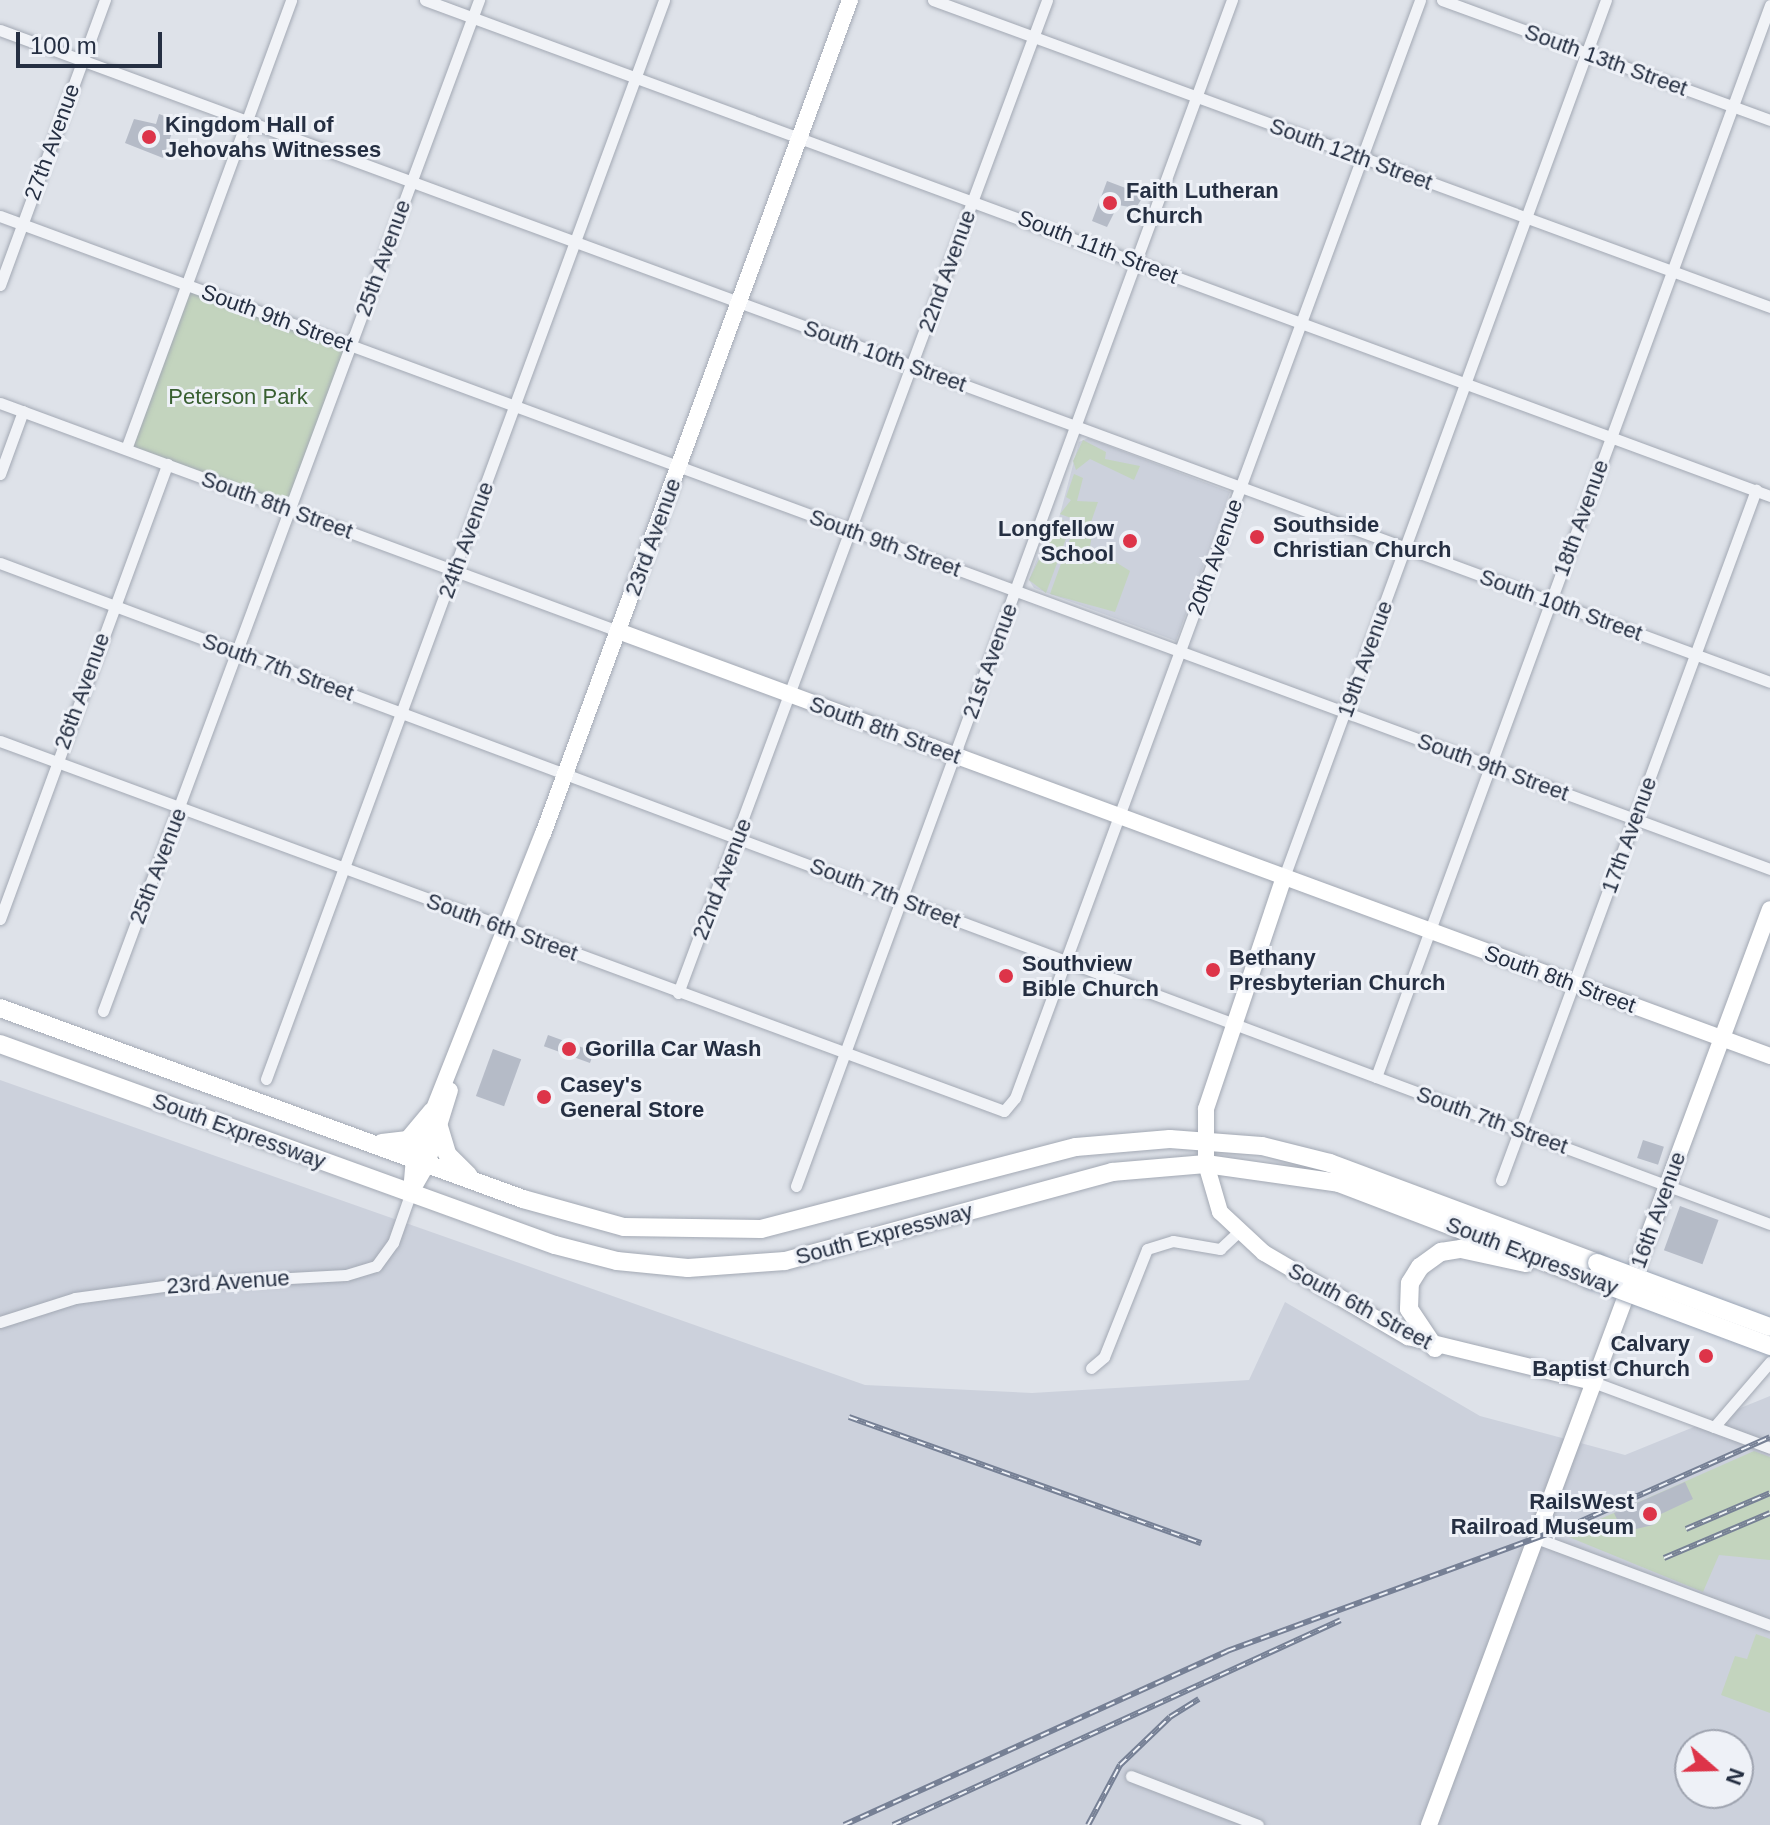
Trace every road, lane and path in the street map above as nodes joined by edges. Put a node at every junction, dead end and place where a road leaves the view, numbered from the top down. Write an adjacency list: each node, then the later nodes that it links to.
1 (105, 0): 18 (street, 27th Avenue)
2 (291, 0): 22 (street)
3 (425, 0): 14 (street, South 11th Street)
4 (479, 0): 14 (street, 25th Avenue)
5 (664, 0): 19 (street, 24th Avenue)
6 (850, 0): 24 (street, 23rd Avenue)
7 (933, 0): 16 (street, South 12th Street)
8 (1047, 0): 16 (street, 22nd Avenue)
9 (1232, 0): 20 (street, 21st Avenue)
10 (1420, 0): 25 (street, 20th Avenue)
11 (1442, 0): 17 (street, South 13th Street)
12 (1606, 0): 17 (street, 19th Avenue)
13 (1770, 5): 21 (street, 18th Avenue)
14 (472, 17): 19 (street, South 11th Street); 26 (street, 25th Avenue)
15 (0, 30): 18 (street, South 10th Street)
16 (1035, 37): 20 (street, South 12th Street); 27 (street, 22nd Avenue)
17 (1587, 53): 21 (street, South 13th Street); 29 (street, 19th Avenue)
18 (83, 61): 22 (street, South 10th Street); 30 (street, 27th Avenue)
19 (636, 78): 24 (street, South 11th Street); 31 (street, 24th Avenue)
20 (1197, 97): 25 (street, South 12th Street); 32 (street, 21st Avenue)
21 (1732, 106): 23 (street, South 13th Street); 33 (street, 18th Avenue)
22 (247, 120): 26 (street, South 10th Street); 35 (street)
23 (1770, 120)
24 (799, 138): 27 (street, South 11th Street); 36 (street, 23rd Avenue)
25 (1362, 157): 29 (street, South 12th Street); 38 (street, 20th Avenue)
26 (411, 181): 31 (street, South 10th Street); 39 (street, 25th Avenue)
27 (972, 200): 32 (street, South 11th Street); 40 (street, 22nd Avenue)
28 (0, 216): 30 (street, South 9th Street)
29 (1526, 218): 33 (street, South 12th Street); 41 (street, 19th Avenue)
30 (22, 224): 34 (street, 27th Avenue); 35 (street, South 9th Street)
31 (575, 242): 36 (street, South 10th Street); 43 (street, 24th Avenue)
32 (1137, 262): 38 (street, South 11th Street); 45 (street, 21st Avenue)
33 (1672, 271): 37 (street, South 12th Street); 46 (street, 18th Avenue)
34 (0, 285)
35 (186, 285): 39 (street, South 9th Street); 47 (street)
36 (739, 302): 40 (street, South 10th Street); 49 (street, 23rd Avenue)
37 (1770, 307)
38 (1301, 323): 41 (street, South 11th Street); 51 (street, 20th Avenue)
39 (350, 346): 43 (street, South 9th Street); 54 (street, 25th Avenue)
40 (913, 366): 45 (street, South 10th Street); 55 (street, 22nd Avenue)
41 (1466, 383): 46 (street, South 11th Street); 56 (street, 19th Avenue)
42 (0, 403): 44 (street, South 8th Street)
43 (515, 406): 49 (street, South 9th Street); 58 (street, 24th Avenue)
44 (23, 411): 47 (street, South 8th Street); 50 (street)
45 (1076, 427): 51 (street, South 10th Street); 59 (street, 21st Avenue)
46 (1611, 437): 52 (street, South 11th Street); 60 (street, 18th Avenue)
47 (126, 449): 48 (street, South 8th Street)
48 (167, 464): 54 (street, South 8th Street); 61 (street, 26th Avenue)
49 (678, 467): 55 (street, South 9th Street); 62 (street, 23rd Avenue)
50 (0, 474)
51 (1240, 487): 56 (street, South 10th Street); 64 (street, 20th Avenue)
52 (1756, 490): 53 (street, South 11th Street); 65 (street, 17th Avenue)
53 (1770, 496)
54 (290, 510): 58 (street, South 8th Street); 63 (street, 25th Avenue)
55 (852, 530): 59 (street, South 9th Street); 67 (street, 22nd Avenue)
56 (1405, 548): 60 (street, South 10th Street); 69 (street, 19th Avenue)
57 (0, 563): 61 (street, South 7th Street)
58 (454, 571): 62 (street, South 8th Street); 68 (street, 24th Avenue)
59 (1015, 591): 64 (street, South 9th Street); 71 (street, 21st Avenue)
60 (1550, 601): 65 (street, South 10th Street); 73 (street, 18th Avenue)
61 (114, 605): 63 (street, South 7th Street); 72 (street, 26th Avenue)
62 (618, 631): 67 (street, South 8th Street); 74 (street, 23rd Avenue)
63 (238, 651): 68 (street, South 7th Street); 75 (street, 25th Avenue)
64 (1180, 653): 69 (street, South 9th Street); 76 (street, 20th Avenue)
65 (1696, 655): 66 (street, South 10th Street); 77 (street, 17th Avenue)
66 (1770, 682)
67 (791, 695): 71 (street, South 8th Street); 78 (street, 22nd Avenue)
68 (402, 713): 74 (street, South 7th Street); 79 (street, 24th Avenue)
69 (1345, 713): 73 (street, South 9th Street); 81 (street, 19th Avenue)
70 (0, 741): 72 (street, South 6th Street)
71 (955, 756): 76 (street, South 8th Street); 82 (street, 21st Avenue)
72 (56, 762): 75 (street, South 6th Street); 84 (street, 26th Avenue)
73 (1490, 766): 77 (street, South 9th Street); 86 (street, 18th Avenue)
74 (566, 774): 78 (street, South 7th Street); 85 (street, 23rd Avenue)
75 (180, 807): 79 (street, South 6th Street); 91 (street, 25th Avenue)
76 (1120, 817): 81 (street, South 8th Street); 87 (street, 20th Avenue)
77 (1635, 819): 80 (street, South 9th Street); 88 (street, 17th Avenue)
78 (737, 838): 82 (street, South 7th Street); 89 (street, 22nd Avenue)
79 (344, 868): 85 (street, South 6th Street); 98 (street, 24th Avenue)
80 (1770, 869)
81 (1284, 877): 86 (street, South 8th Street); 92 (street, 19th Avenue)
82 (902, 900): 87 (street, South 7th Street); 95 (street, 21st Avenue)
83 (1770, 909): 93 (street, 16th Avenue)
84 (0, 919)
85 (507, 929): 89 (street, South 6th Street); 100 (street, 23rd Avenue)
86 (1430, 930): 88 (street, South 8th Street); 97 (street, 18th Avenue)
87 (1066, 961): 92 (street, South 7th Street); 99 (street, 20th Avenue)
88 (1575, 984): 93 (street, South 8th Street); 101 (street, 17th Avenue)
89 (678, 993): 95 (street, South 6th Street)
90 (0, 1008): 103 (main road, South Expressway)
91 (103, 1011)
92 (1231, 1023): 97 (street, South 7th Street); 102 (street, 19th Avenue)
93 (1722, 1038): 96 (street, South 8th Street); 107 (street, 16th Avenue)
94 (0, 1044): 110 (main road, South Expressway)
95 (844, 1055): 99 (street, South 6th Street); 109 (street, 21st Avenue)
96 (1770, 1056)
97 (1376, 1077): 101 (street, South 7th Street)
98 (266, 1079)
99 (1004, 1111)
100 (436, 1119): 103 (main road); 104 (street, 23rd Avenue); 108 (main road)
101 (1521, 1131): 106 (street, 17th Avenue); 107 (street, South 7th Street)
102 (1204, 1140): 105 (street, South 6th Street); 108 (main road, South Expressway); 113 (main road, South Expressway)
103 (365, 1142): 104 (main road, South Expressway)
104 (421, 1161): 108 (main road, South Expressway); 110 (street, 23rd Avenue)
105 (1206, 1164): 110 (main road, South Expressway); 112 (street, South 6th Street); 113 (main road, South Expressway)
106 (1501, 1180)
107 (1667, 1185): 111 (street, South 7th Street); 120 (street, 16th Avenue)
108 (488, 1186)
109 (796, 1186)
110 (411, 1192): 114 (street, 23rd Avenue)
111 (1770, 1224)
112 (1232, 1240): 117 (street, South 6th Street); 119 (street)
113 (1594, 1271): 115 (main road, South Expressway, bridge); 116 (main road, South Expressway, bridge); 117 (main road)
114 (0, 1322)
115 (1770, 1327)
116 (1770, 1346)
117 (1435, 1348): 120 (street, South 6th Street)
118 (1770, 1362): 121 (street)
119 (1091, 1368)
120 (1593, 1382): 121 (street, South 6th Street); 123 (street, 16th Avenue)
121 (1714, 1427): 122 (street, South 6th Street)
122 (1770, 1448)
123 (1536, 1538): 124 (street); 127 (street, 16th Avenue)
124 (1770, 1625)
125 (1131, 1776): 126 (street)
126 (1258, 1825)
127 (1429, 1825)

